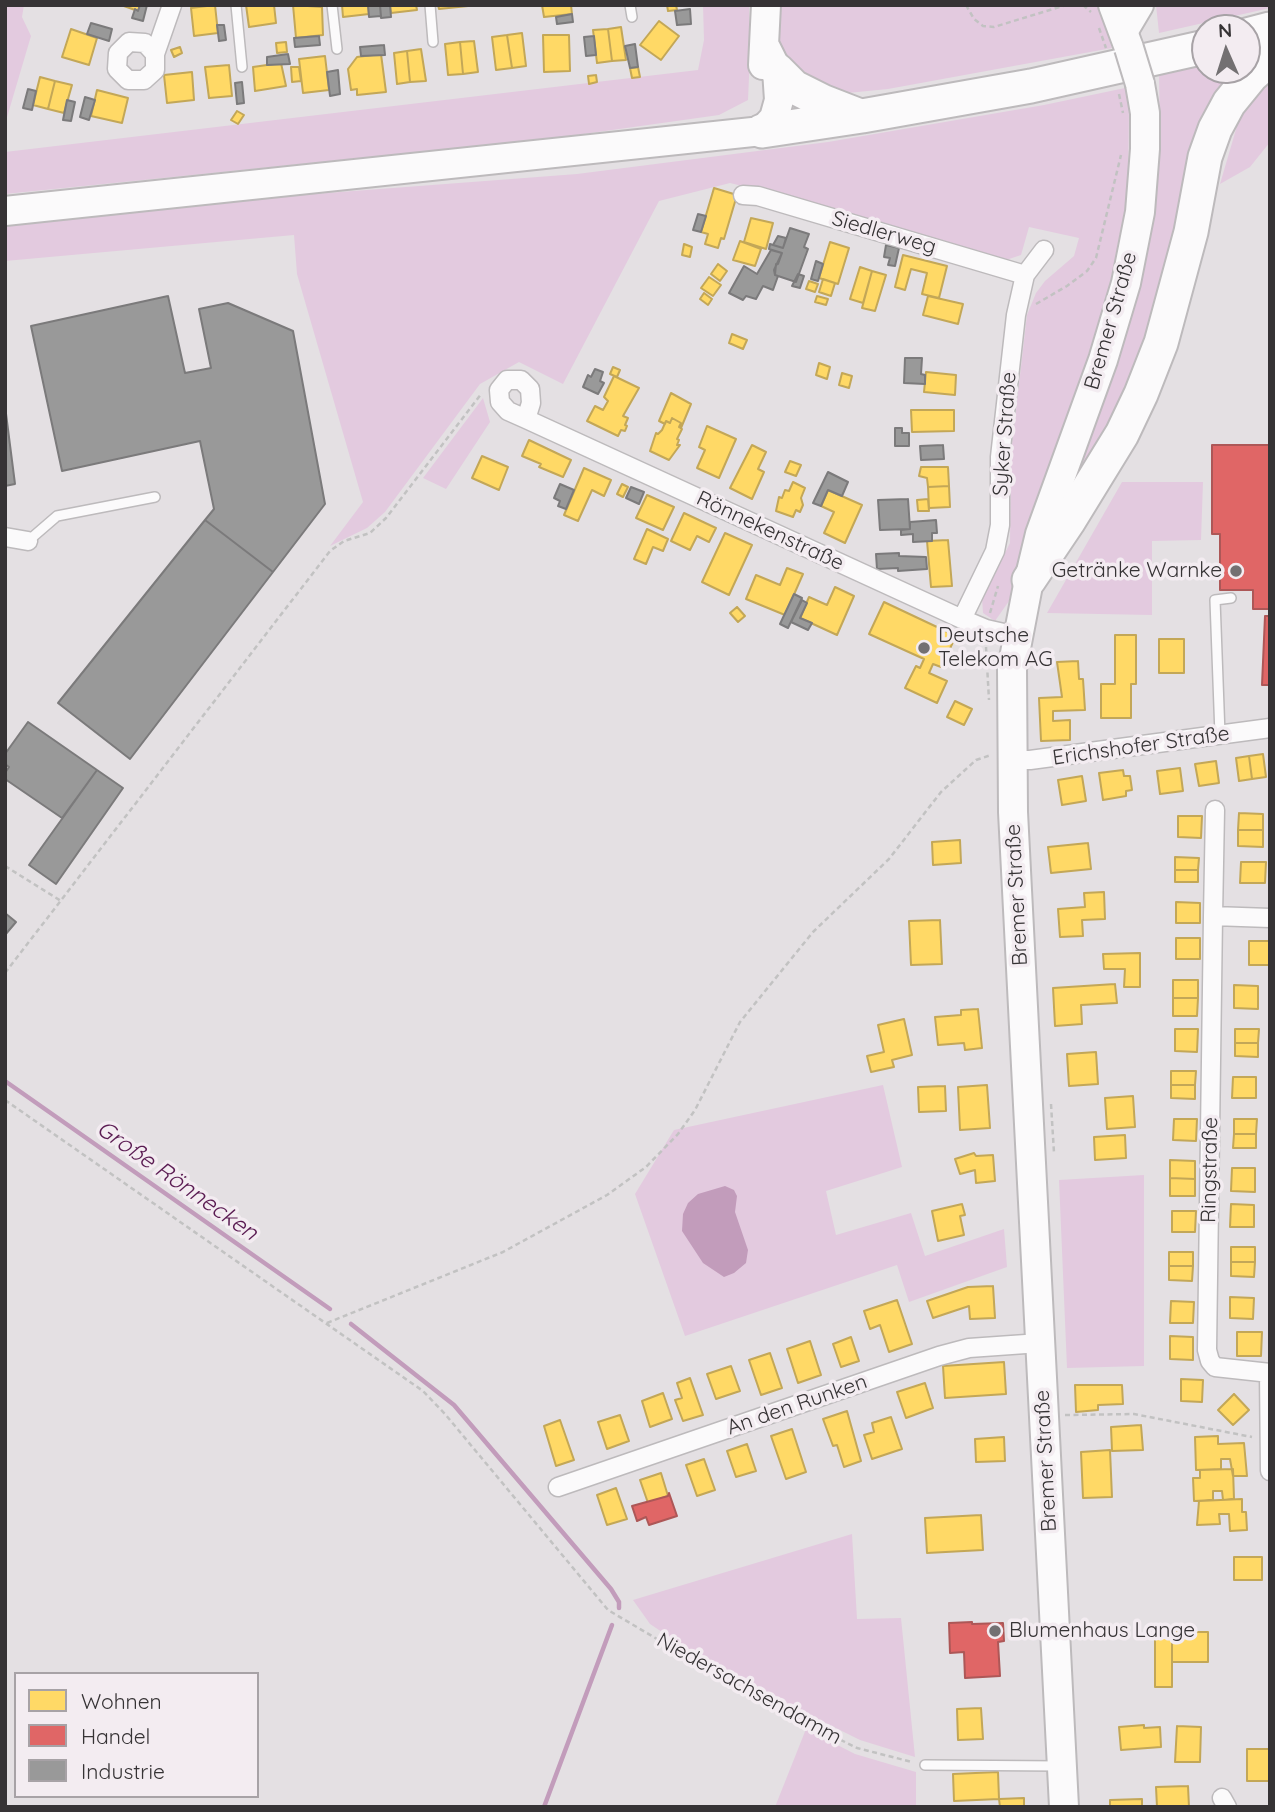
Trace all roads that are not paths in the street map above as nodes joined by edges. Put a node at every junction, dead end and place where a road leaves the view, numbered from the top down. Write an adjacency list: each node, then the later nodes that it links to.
1 (172, 5): 14 (street)
2 (236, 5): 17 (lane)
3 (332, 5): 12 (lane)
4 (430, 5): 11 (lane)
5 (631, 5): 9 (lane)
6 (766, 5): 15 (main road)
7 (1113, 5): 10 (main road, Bremer Straße)
8 (1140, 5): 10 (street)
9 (632, 17)
10 (1125, 36): 28 (main road, Bremer Straße, bridge)
11 (432, 43)
12 (337, 49)
13 (1191, 50): 18 (highway)
14 (155, 54)
15 (771, 59): 18 (highway); 19 (main road)
16 (1270, 59): 28 (highway)
17 (242, 67)
18 (862, 116): 19 (highway)
19 (762, 131): 21 (main road)
20 (743, 195): 23 (street, Siedlerweg)
21 (5, 211)
22 (1044, 250): 23 (street, Syker Straße)
23 (1025, 275): 30 (street, Syker Straße)
24 (526, 419): 24 (street, Rönnekenstraße); 30 (street, Rönnekenstraße)
25 (155, 497): 27 (lane)
26 (5, 537): 27 (street)
27 (28, 541)
28 (1029, 580): 31 (main road, Bremer Straße)
29 (1231, 598): 33 (lane)
30 (962, 619): 31 (street, Rönnekenstraße)
31 (1017, 636): 34 (main road, Bremer Straße)
32 (1270, 728): 33 (street, Erichshofer Straße)
33 (1220, 735): 34 (street, Erichshofer Straße)
34 (1012, 756): 38 (main road, Bremer Straße)
35 (1215, 810): 36 (street, Ringstraße)
36 (1213, 916): 37 (street); 39 (street, Ringstraße)
37 (1270, 918)
38 (1040, 1343): 42 (street, An den Runken); 44 (main road, Bremer Straße)
39 (1270, 1373): 40 (street)
40 (1269, 1440): 41 (street)
41 (1270, 1471)
42 (558, 1487)
43 (925, 1765): 44 (lane)
44 (1062, 1766): 45 (main road, Bremer Straße)
45 (1064, 1807)

